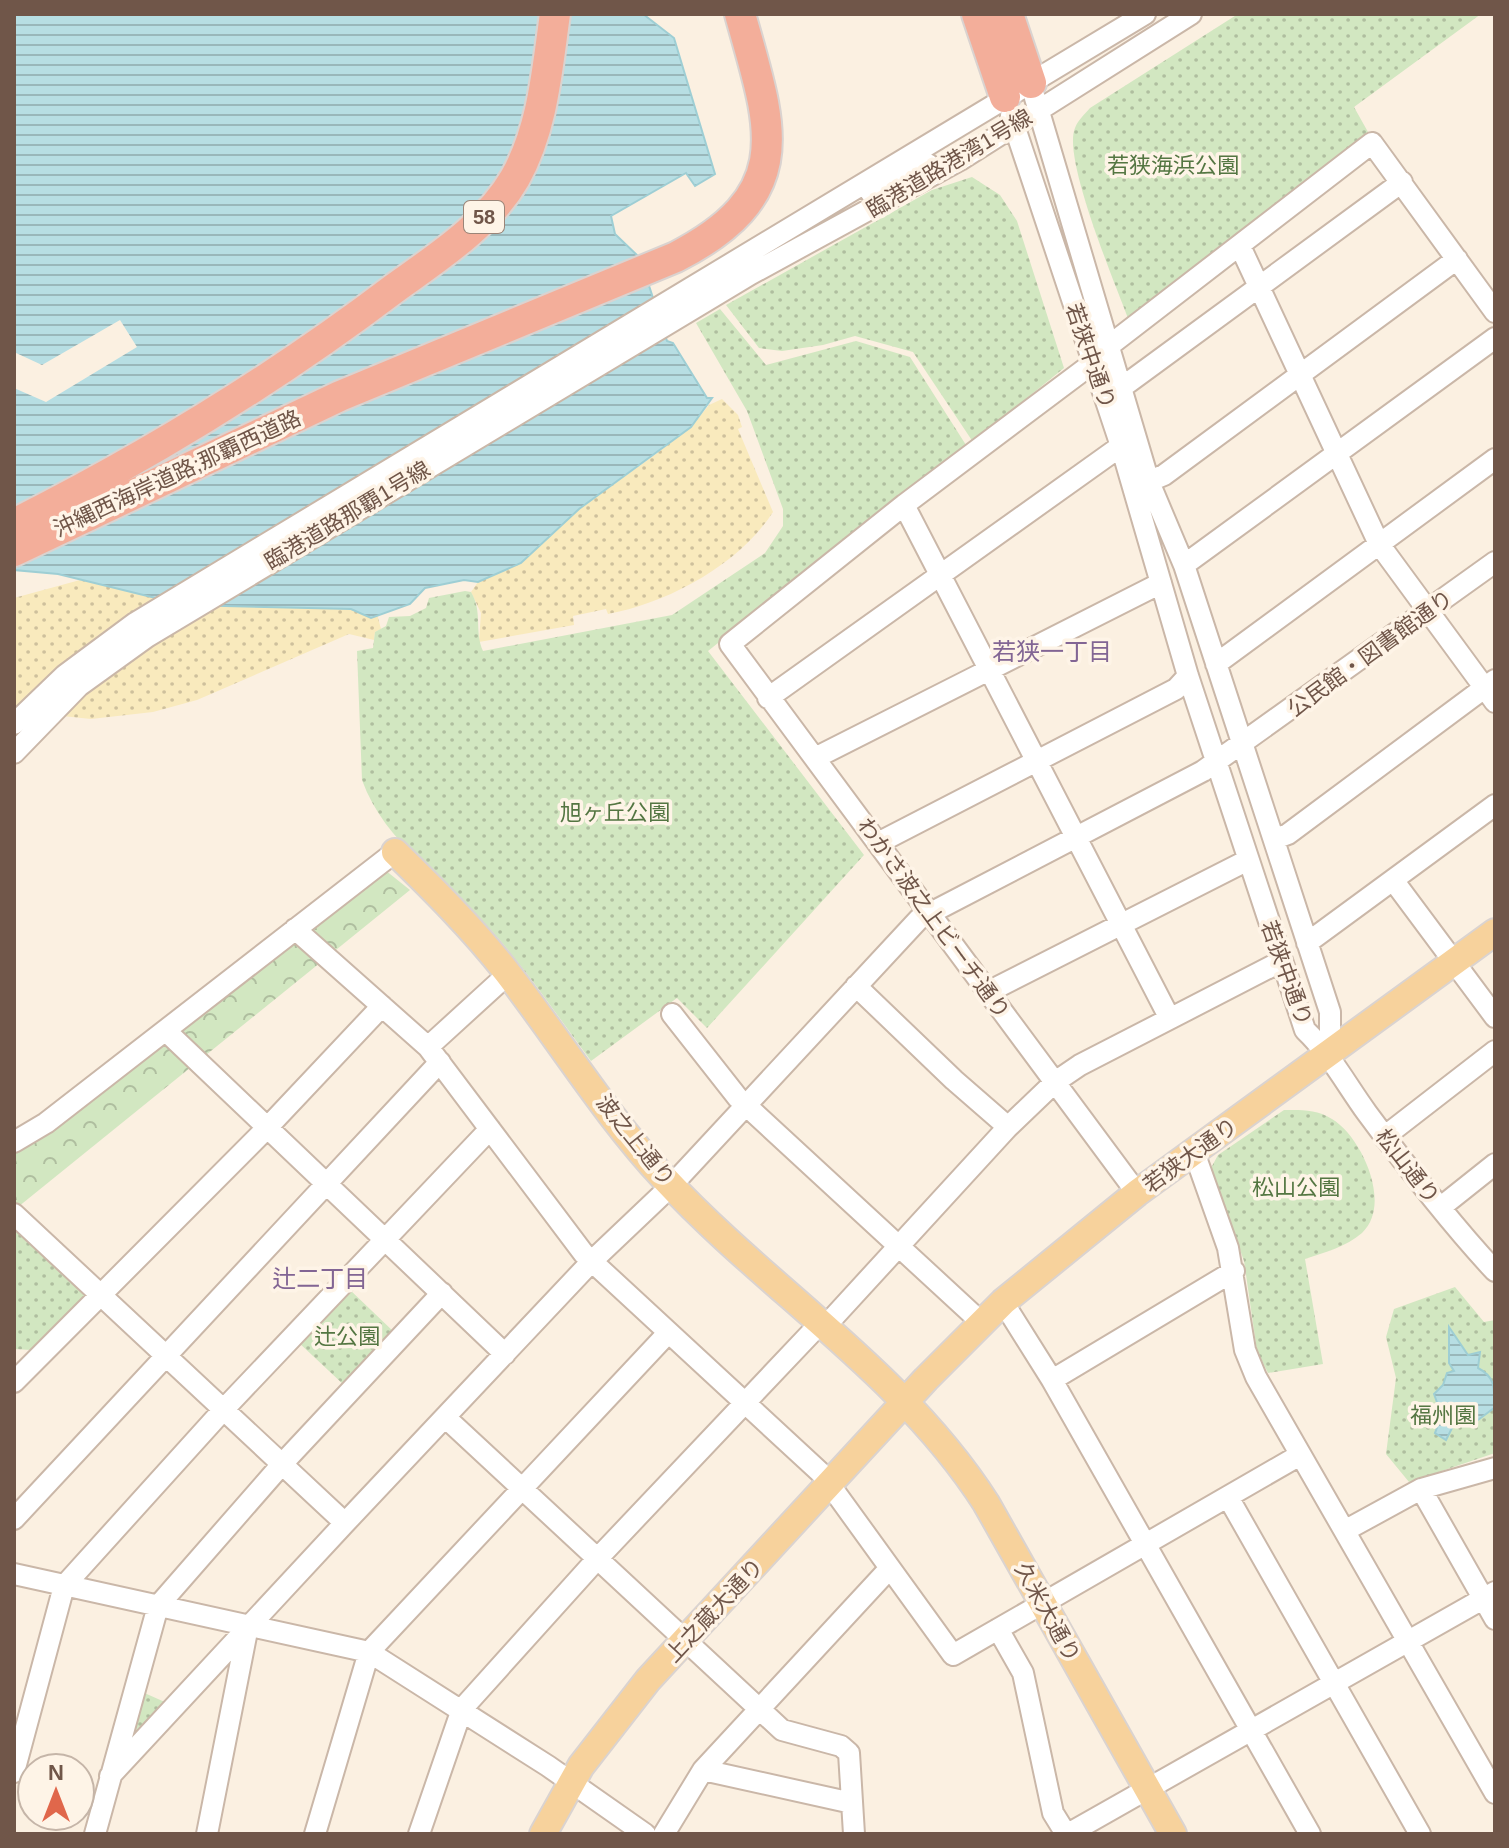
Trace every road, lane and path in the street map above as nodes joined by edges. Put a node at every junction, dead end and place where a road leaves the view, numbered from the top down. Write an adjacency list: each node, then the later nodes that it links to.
1 (555, 14): 24 (highway, 沖縄西海岸道路;那覇西道路 / 58)
2 (740, 14): 26 (highway, 沖縄西海岸道路;那覇西道路)
3 (977, 14): 7 (highway)
4 (1008, 14): 7 (highway)
5 (1145, 14): 7 (street, 臨港道路港湾1号線)
6 (1191, 14): 7 (street, 臨港道路港湾1号線)
7 (1020, 106): 12 (street, 臨港道路港湾1号線); 12 (street, 臨港道路港湾1号線); 15 (street, 若狭中通り); 16 (street, 若狭中通り)
8 (1402, 182): 9 (street); 10 (street); 11 (street)
9 (1240, 246): 11 (street); 15 (street)
10 (1457, 259): 13 (street); 17 (street)
11 (1260, 289): 17 (street); 18 (street)
12 (696, 295): 37 (street, 臨港道路那覇1号線); 39 (street, 臨港道路那覇1号線)
13 (1495, 312)
14 (1495, 338): 20 (street)
15 (1110, 345): 18 (street, 若狭中通り)
16 (1093, 363): 19 (street, 若狭中通り); 23 (street)
17 (1300, 376): 20 (street); 22 (street)
18 (1121, 388): 22 (street, 若狭中通り)
19 (1121, 446): 22 (street, 若狭中通り); 29 (street)
20 (1337, 455): 25 (street); 28 (street)
21 (1495, 459): 25 (street)
22 (1142, 485): 28 (street, 若狭中通り); 30 (street, 若狭中通り)
23 (904, 505): 29 (street); 36 (street, わかさ波之上ビーチ通り)
24 (14, 524)
25 (1379, 544): 31 (street); 32 (street)
26 (14, 551)
27 (1495, 562): 31 (street, 公民館・図書館通り)
28 (1184, 565): 32 (street, 若狭中通り)
29 (939, 574): 33 (street); 36 (street)
30 (1161, 583): 33 (street); 34 (street, 若狭中通り)
31 (1427, 611): 35 (street); 38 (street, 公民館・図書館通り)
32 (1216, 664): 38 (street, 若狭中通り)
33 (988, 669): 40 (street); 41 (street)
34 (1188, 676): 41 (street); 42 (street, 若狭中通り)
35 (1492, 690): 45 (street)
36 (768, 698): 40 (street, わかさ波之上ビーチ通り)
37 (14, 724)
38 (1244, 744): 42 (street, 公民館・図書館通り); 45 (street, 若狭中通り)
39 (14, 753)
40 (815, 758): 46 (street, わかさ波之上ビーチ通り)
41 (1036, 761): 44 (street); 46 (street)
42 (1216, 763): 44 (street, 公民館・図書館通り); 48 (street, 若狭中通り)
43 (1495, 805): 49 (street)
44 (1075, 837): 50 (street, 公民館・図書館通り); 51 (street)
45 (1275, 839): 54 (street, 若狭中通り)
46 (878, 843): 50 (street, わかさ波之上ビーチ通り)
47 (395, 852): 52 (street); 57 (main road, 波之上通り)
48 (1248, 860): 51 (street); 55 (street, 若狭中通り)
49 (1393, 880): 54 (street); 56 (street)
50 (928, 913): 58 (street, 公民館・図書館通り); 59 (street, わかさ波之上ビーチ通り)
51 (1119, 923): 59 (street); 62 (street)
52 (295, 929): 60 (street); 64 (street)
53 (1495, 932): 56 (main road, 若狭大通り)
54 (1307, 943): 66 (street, 若狭中通り)
55 (1280, 962): 62 (street); 66 (street, 若狭中通り)
56 (1454, 962): 63 (street); 66 (main road, 若狭大通り)
57 (508, 974): 67 (street); 78 (main road, 波之上通り)
58 (856, 986): 69 (street, 公民館・図書館通り); 70 (street)
59 (988, 992): 68 (street, わかさ波之上ビーチ通り)
60 (382, 1006): 67 (street); 71 (street)
61 (672, 1014): 69 (street)
62 (1169, 1017): 68 (street)
63 (1495, 1017)
64 (166, 1031): 71 (street); 74 (street)
65 (1495, 1051): 73 (street)
66 (1330, 1054): 73 (street, 松山通り); 75 (main road, 若狭大通り)
67 (434, 1055): 72 (street); 77 (street)
68 (1055, 1082): 70 (street); 79 (street, わかさ波之上ビーチ通り)
69 (744, 1104): 78 (street, 公民館・図書館通り); 83 (street)
70 (1008, 1127): 83 (street)
71 (266, 1129): 77 (street); 88 (street)
72 (490, 1129): 82 (street); 84 (street)
73 (1384, 1137): 80 (street, 松山通り)
74 (14, 1142)
75 (1194, 1152): 79 (main road, 若狭大通り); 85 (street)
76 (1495, 1164): 80 (street)
77 (328, 1186): 82 (street); 94 (street)
78 (671, 1186): 84 (street, 公民館・図書館通り); 91 (main road, 波之上通り)
79 (1137, 1193): 89 (main road, 若狭大通り)
80 (1441, 1207): 86 (street, 松山通り)
81 (14, 1214): 88 (street)
82 (385, 1237): 87 (street); 99 (street)
83 (898, 1247): 90 (street); 91 (street)
84 (592, 1261): 92 (street); 93 (street, 公民館・図書館通り)
85 (1234, 1271): 96 (street); 101 (street)
86 (1495, 1271)
87 (442, 1293): 93 (street); 102 (street)
88 (101, 1296): 94 (street); 95 (street)
89 (1003, 1302): 90 (main road, 若狭大通り); 96 (street)
90 (982, 1323): 97 (main road, 若狭大通り)
91 (823, 1325): 97 (main road, 波之上通り); 98 (street)
92 (668, 1333): 98 (street); 106 (street)
93 (505, 1354): 100 (street, 公民館・図書館通り)
94 (168, 1355): 99 (street); 108 (street)
95 (18, 1369)
96 (1052, 1380): 111 (street)
97 (906, 1402): 104 (main road, 上之蔵大通り); 117 (main road, 久米大通り)
98 (744, 1403): 104 (street); 112 (street)
99 (224, 1409): 102 (street); 115 (street)
100 (446, 1418): 106 (street); 109 (street, 公民館・図書館通り)
101 (1300, 1455): 107 (street); 110 (street)
102 (283, 1463): 109 (street); 118 (street)
103 (1495, 1468): 105 (street)
104 (830, 1484): 113 (street); 122 (main road, 上之蔵大通り)
105 (1421, 1489): 110 (street); 116 (street)
106 (522, 1490): 112 (street); 124 (street)
107 (1228, 1497): 111 (street); 125 (street)
108 (14, 1519)
109 (345, 1523): 120 (street, 公民館・図書館通り)
110 (1346, 1530): 123 (street)
111 (1145, 1546): 117 (street); 128 (street)
112 (598, 1558): 122 (street); 126 (street)
113 (890, 1568): 121 (street); 127 (street)
114 (14, 1574): 115 (street)
115 (64, 1586): 118 (street); 130 (street)
116 (1489, 1596): 119 (street); 123 (street)
117 (1042, 1603): 121 (street); 133 (main road, 久米大通り)
118 (158, 1606): 120 (street); 131 (street)
119 (1495, 1619)
120 (248, 1626): 124 (street); 131 (street, 公民館・図書館通り); 137 (street)
121 (998, 1629): 144 (street)
122 (685, 1640): 127 (street); 132 (main road, 上之蔵大通り)
123 (1409, 1641): 125 (street); 134 (street)
124 (369, 1652): 126 (street); 138 (street)
125 (1335, 1683): 128 (street); 147 (street)
126 (462, 1709): 132 (street); 139 (street)
127 (759, 1709): 129 (street); 135 (street)
128 (1251, 1731): 133 (street); 146 (street)
129 (703, 1770): 135 (street); 142 (street)
130 (14, 1772)
131 (110, 1776): 136 (street)
132 (572, 1781): 140 (main road, 上之蔵大通り); 141 (street)
133 (1147, 1789): 144 (street); 145 (main road, 久米大通り)
134 (1495, 1793)
135 (852, 1803): 143 (street)
136 (95, 1834)
137 (207, 1834)
138 (315, 1834)
139 (419, 1834)
140 (543, 1834)
141 (645, 1834)
142 (664, 1834)
143 (854, 1834)
144 (1067, 1834)
145 (1173, 1834)
146 (1310, 1834)
147 (1420, 1834)

